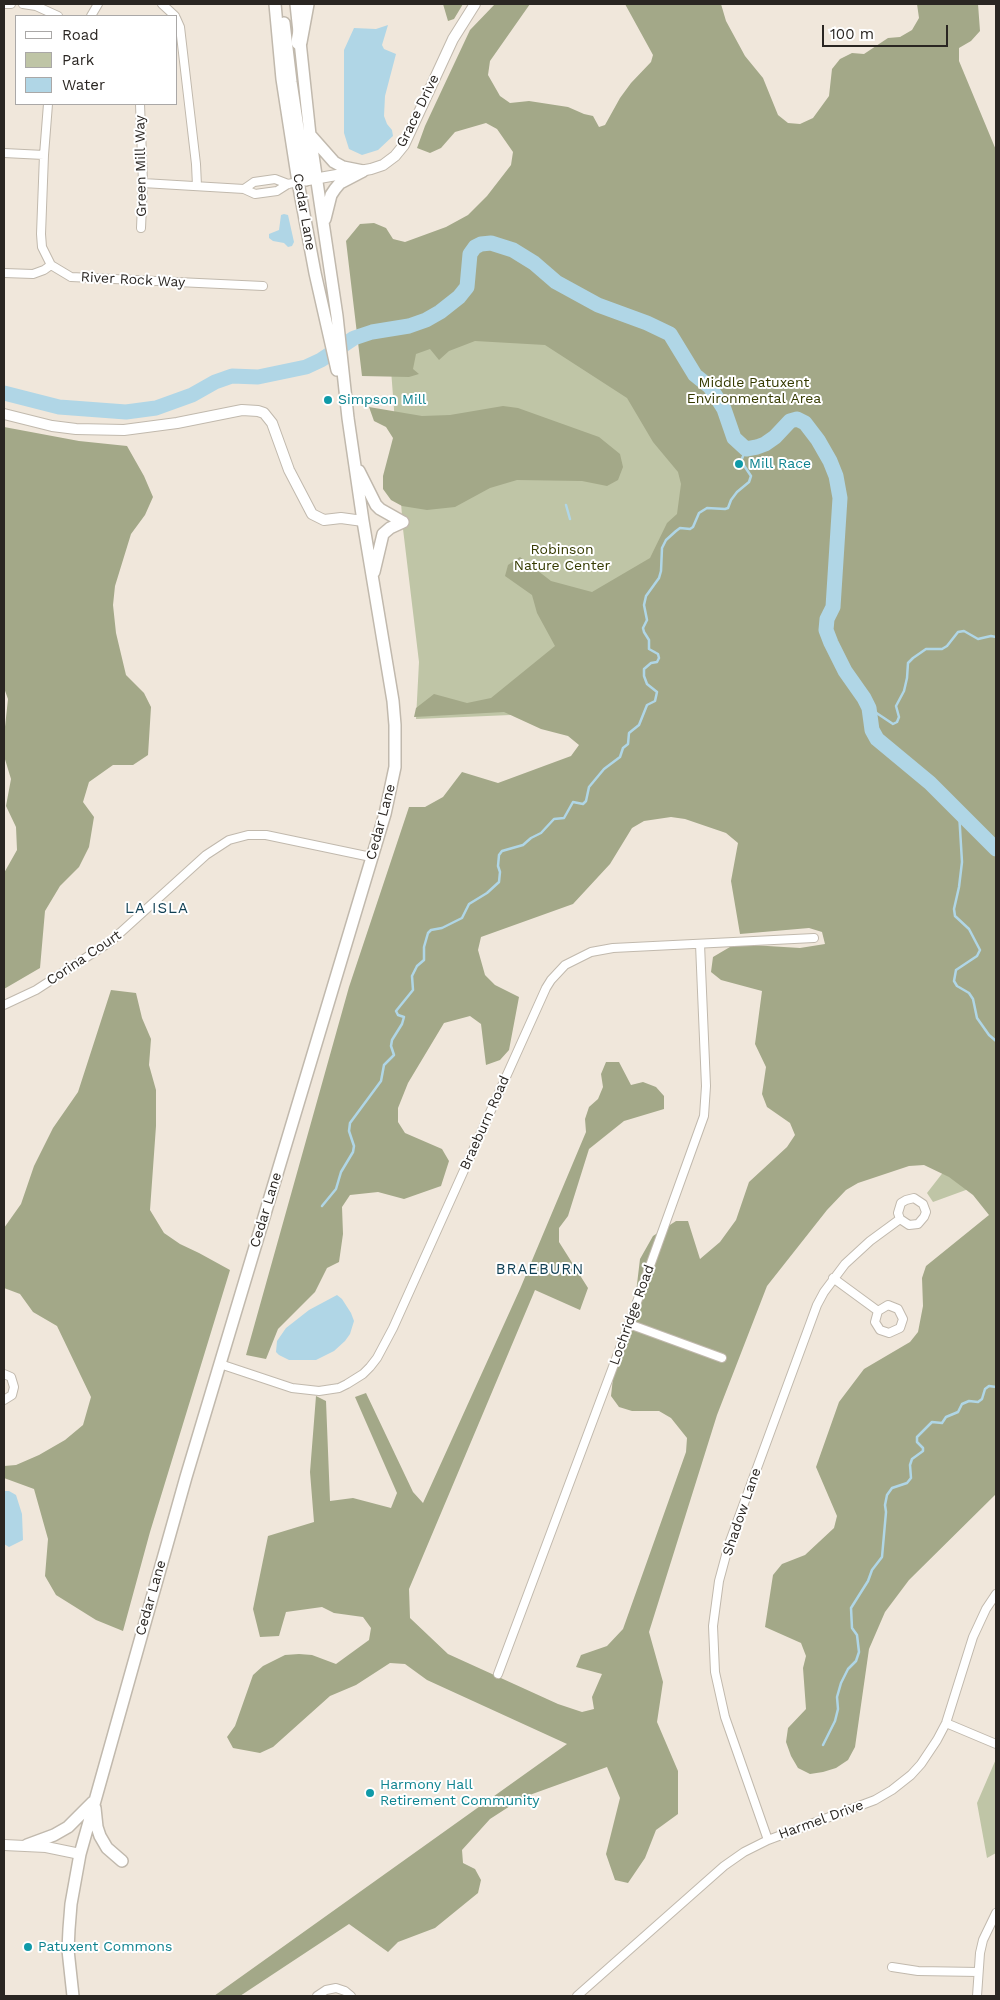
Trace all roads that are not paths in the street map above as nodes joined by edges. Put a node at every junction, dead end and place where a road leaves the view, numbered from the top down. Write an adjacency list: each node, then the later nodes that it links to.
1 (4, 4): 2 (street)
2 (11, 4)
3 (23, 4): 11 (street)
4 (98, 4): 12 (street)
5 (162, 4): 13 (street)
6 (275, 4): 22 (main road, Cedar Lane)
7 (283, 4): 22 (main road)
8 (296, 4): 15 (main road, Cedar Lane)
9 (306, 4): 15 (highway)
10 (475, 4): 21 (street, Grace Drive)
11 (56, 15)
12 (92, 15)
13 (174, 15)
14 (178, 22): 24 (street)
15 (299, 42): 18 (main road, Cedar Lane)
16 (48, 105): 20 (street)
17 (140, 105): 23 (street, Green Mill Way)
18 (310, 134): 21 (main road); 22 (main road, Cedar Lane)
19 (4, 153): 20 (street)
20 (44, 155): 28 (street)
21 (363, 171): 22 (street, Grace Drive); 26 (main road)
22 (302, 181): 25 (street); 25 (street); 26 (main road, Cedar Lane); 32 (main road, Cedar Lane)
23 (143, 184): 24 (street); 27 (street, Green Mill Way)
24 (197, 186): 25 (street)
25 (244, 189)
26 (323, 225): 32 (main road, Cedar Lane)
27 (141, 228)
28 (51, 265): 29 (street); 30 (street, River Rock Way)
29 (4, 272)
30 (263, 286)
31 (4, 414): 34 (street)
32 (348, 418): 33 (main road, Cedar Lane)
33 (354, 460): 34 (main road, Cedar Lane); 35 (main road)
34 (363, 521): 35 (main road, Cedar Lane)
35 (372, 578): 36 (main road, Cedar Lane)
36 (371, 858): 39 (street, Corina Court); 45 (main road, Cedar Lane)
37 (814, 938): 38 (street, Braeburn Road)
38 (700, 944): 43 (street, Lochridge Road); 45 (street, Braeburn Road)
39 (4, 1005)
40 (900, 1219): 41 (street, Shadow Lane)
41 (833, 1278): 42 (street); 53 (street, Shadow Lane)
42 (878, 1310)
43 (629, 1324): 44 (street); 49 (street, Lochridge Road)
44 (722, 1358)
45 (220, 1364): 52 (main road, Cedar Lane)
46 (4, 1374): 47 (street)
47 (4, 1400)
48 (996, 1594): 50 (street, Harmel Drive)
49 (498, 1674)
50 (946, 1722): 51 (street); 53 (street, Harmel Drive)
51 (996, 1744)
52 (94, 1801): 55 (main road); 56 (main road, Cedar Lane); 57 (main road)
53 (768, 1840): 64 (street, Harmel Drive)
54 (4, 1845): 55 (street)
55 (27, 1845): 56 (street)
56 (80, 1854): 61 (main road, Cedar Lane)
57 (122, 1861)
58 (996, 1913): 60 (street)
59 (892, 1967): 60 (street)
60 (978, 1972): 65 (street)
61 (73, 1996)
62 (317, 1996): 63 (street)
63 (351, 1996)
64 (577, 1996)
65 (977, 1996)

